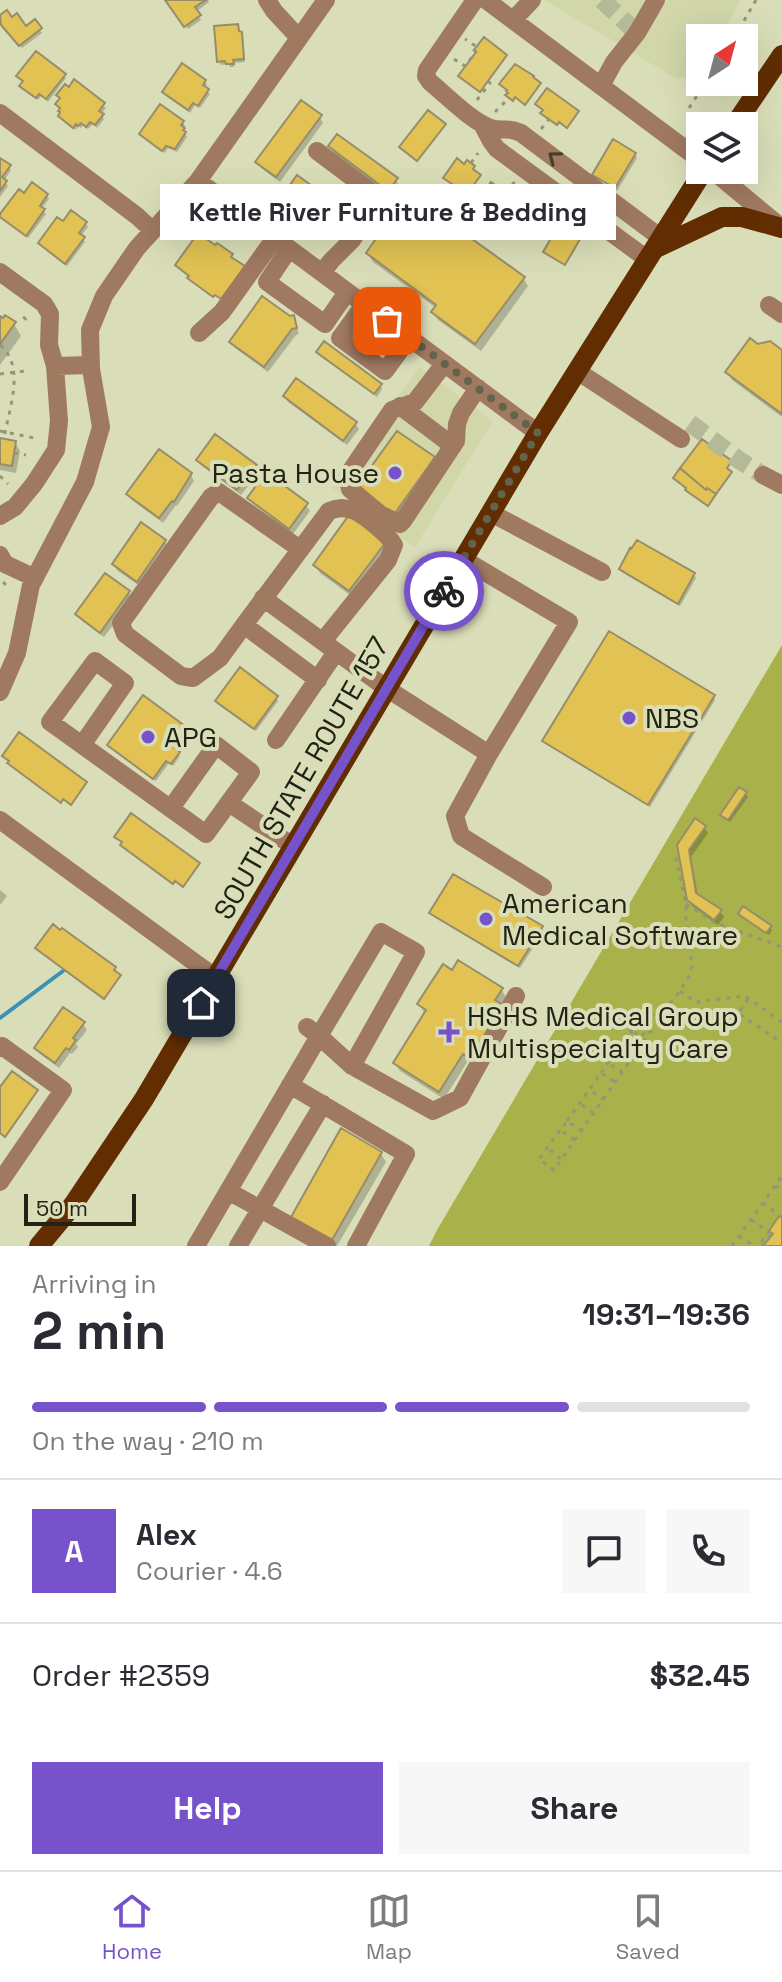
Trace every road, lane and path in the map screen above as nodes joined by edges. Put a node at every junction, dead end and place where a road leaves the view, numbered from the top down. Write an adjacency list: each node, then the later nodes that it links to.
1 (267, 0): 11 (street)
2 (326, 0): 11 (street)
3 (475, 0): 10 (street)
4 (486, 0): 8 (street)
5 (532, 0): 8 (street)
6 (656, 0): 15 (street)
7 (756, 0): 9 (path)
8 (513, 20): 15 (street)
9 (742, 24)
10 (454, 31): 12 (street); 12 (path)
11 (299, 38): 23 (street)
12 (440, 51): 20 (street)
13 (782, 55): 18 (main road)
14 (488, 81): 20 (path)
15 (601, 86): 21 (street)
16 (697, 96): 17 (path)
17 (689, 108)
18 (743, 112)
19 (0, 113): 27 (street)
20 (475, 119): 29 (street); 29 (street, one-way to 20)
21 (686, 150)
22 (317, 151): 31 (street)
23 (198, 181): 27 (street); 28 (street)
24 (695, 184): 29 (main road, SOUTH STATE ROUTE 157)
25 (729, 184): 26 (street)
26 (782, 228): 29 (main road)
27 (152, 230): 38 (street)
28 (282, 244): 31 (street); 32 (street); 34 (street)
29 (654, 249): 41 (main road, SOUTH STATE ROUTE 157)
30 (0, 272): 39 (street)
31 (322, 273): 32 (street)
32 (347, 292): 33 (street)
33 (364, 305): 35 (street); 35 (street)
34 (199, 333)
35 (409, 338): 37 (street)
36 (0, 345): 42 (path)
37 (444, 364): 44 (street); 45 (street)
38 (90, 365): 39 (street); 64 (street)
39 (55, 366): 59 (street)
40 (25, 371): 42 (path)
41 (577, 371): 47 (main road, SOUTH STATE ROUTE 157); 50 (street)
42 (15, 372): 43 (path); 46 (path)
43 (0, 374)
44 (478, 388): 47 (street); 51 (street)
45 (400, 406): 51 (street); 51 (street)
46 (3, 432): 48 (path); 49 (path)
47 (538, 433): 58 (main road, SOUTH STATE ROUTE 157)
48 (4, 438)
49 (34, 438)
50 (681, 439)
51 (453, 446)
52 (14, 453): 53 (path)
53 (26, 455)
54 (763, 475): 57 (street)
55 (0, 476): 56 (path)
56 (8, 484)
57 (782, 485)
58 (491, 513): 62 (main road, SOUTH STATE ROUTE 157); 63 (street)
59 (0, 516)
60 (300, 549): 67 (street); 68 (street); 69 (street)
61 (0, 555): 64 (street)
62 (463, 559): 71 (main road, SOUTH STATE ROUTE 157); 75 (street)
63 (602, 572)
64 (35, 578): 72 (street)
65 (0, 579): 66 (path)
66 (9, 588)
67 (263, 598): 68 (street); 69 (street)
68 (244, 625): 70 (street)
69 (330, 647): 70 (street); 71 (street)
70 (318, 680): 73 (street)
71 (386, 688): 75 (street); 79 (main road, SOUTH STATE ROUTE 157)
72 (0, 692)
73 (276, 740)
74 (82, 745): 74 (street); 77 (street)
75 (489, 754): 81 (street)
76 (229, 803): 77 (street); 77 (street); 79 (street)
77 (171, 808)
78 (0, 820): 84 (street)
79 (293, 846): 84 (main road, SOUTH STATE ROUTE 157)
80 (675, 854): 82 (path)
81 (543, 887)
82 (686, 904): 83 (path); 85 (path)
83 (782, 947)
84 (216, 978): 126 (main road, SOUTH STATE ROUTE 157)
85 (680, 991): 87 (path); 89 (path)
86 (516, 996): 97 (street)
87 (748, 999): 88 (path); 92 (path)
88 (782, 1022)
89 (631, 1030): 91 (path); 91 (path); 99 (path)
90 (313, 1032): 97 (street); 97 (street); 101 (street)
91 (642, 1043): 95 (path)
92 (782, 1043)
93 (623, 1046): 95 (path)
94 (0, 1048): 114 (street)
95 (634, 1054): 98 (path)
96 (611, 1065): 98 (path)
97 (352, 1066)
98 (622, 1072): 100 (path)
99 (601, 1073): 100 (path); 107 (path)
100 (615, 1082): 103 (path)
101 (290, 1085): 104 (street); 117 (street)
102 (593, 1092): 103 (path)
103 (603, 1099): 106 (path)
104 (323, 1104): 119 (street); 129 (street)
105 (582, 1105): 106 (path)
106 (593, 1113): 108 (path)
107 (567, 1121): 108 (path); 112 (path)
108 (582, 1131): 110 (path)
109 (563, 1132): 110 (path)
110 (575, 1140): 112 (path)
111 (550, 1150): 112 (path)
112 (561, 1159)
113 (782, 1176): 115 (path)
114 (0, 1182)
115 (775, 1186): 116 (path); 118 (path)
116 (782, 1190)
117 (228, 1191): 119 (street); 127 (street)
118 (763, 1203): 120 (path); 121 (path)
119 (261, 1209): 124 (street); 128 (street)
120 (779, 1215)
121 (751, 1220): 123 (path); 125 (path)
122 (772, 1233): 125 (path)
123 (739, 1236): 130 (path); 131 (path)
124 (245, 1243)
125 (763, 1244)
126 (39, 1246)
127 (196, 1246)
128 (327, 1246)
129 (356, 1246)
130 (732, 1246)
131 (754, 1246)

